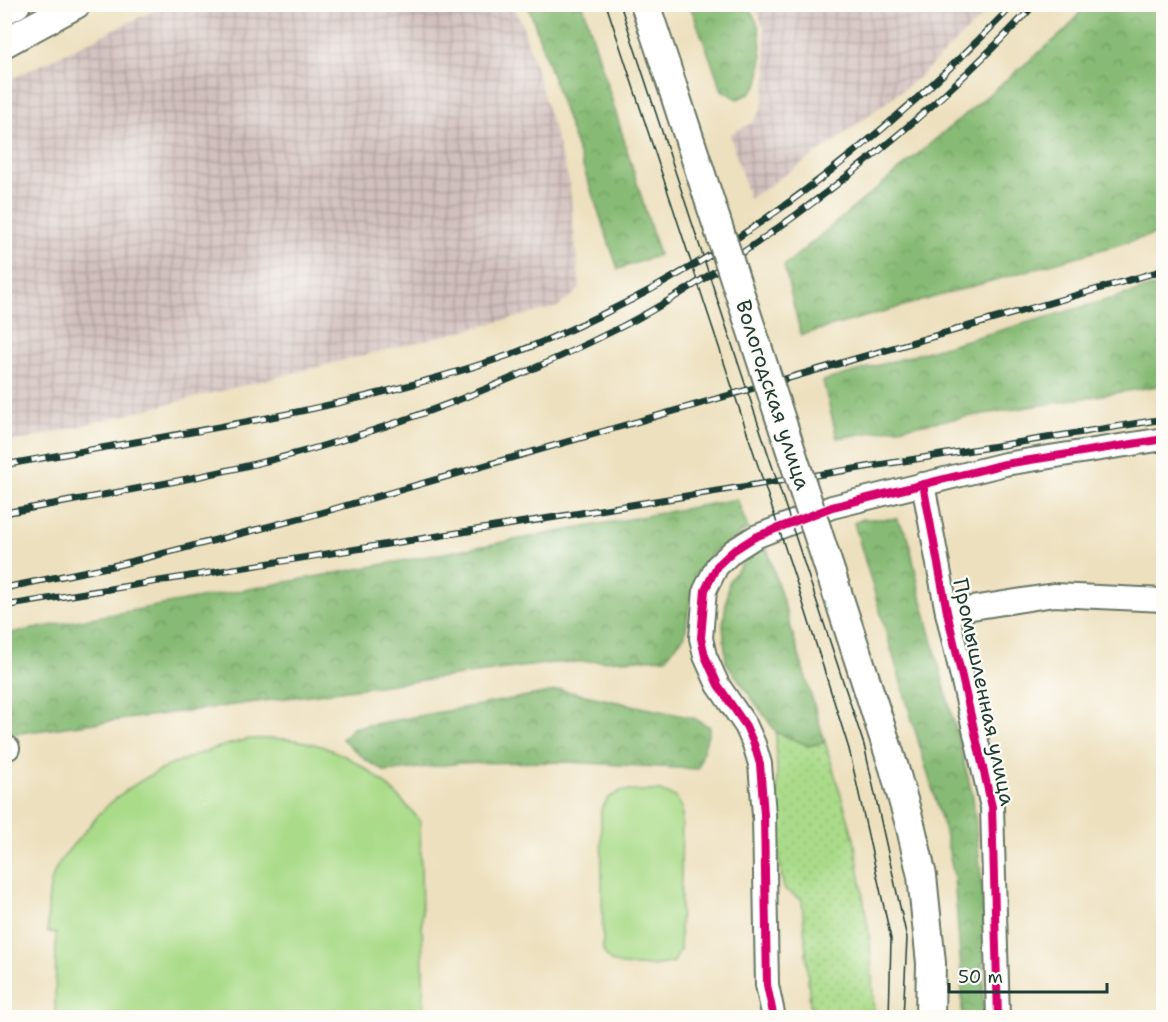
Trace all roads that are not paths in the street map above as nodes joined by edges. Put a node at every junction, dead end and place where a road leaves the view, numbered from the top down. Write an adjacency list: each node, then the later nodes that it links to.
1 (15, 4): 4 (main road)
2 (76, 4): 5 (main road)
3 (645, 4): 12 (main road, Вологодская улица, bridge)
4 (4, 10)
5 (4, 43)
6 (1164, 439): 7 (street)
7 (923, 483): 9 (street, Промышленная улица); 11 (street)
8 (1164, 600): 9 (street)
9 (947, 612): 10 (street, Промышленная улица)
10 (998, 1009)
11 (774, 1017)
12 (930, 1017)

